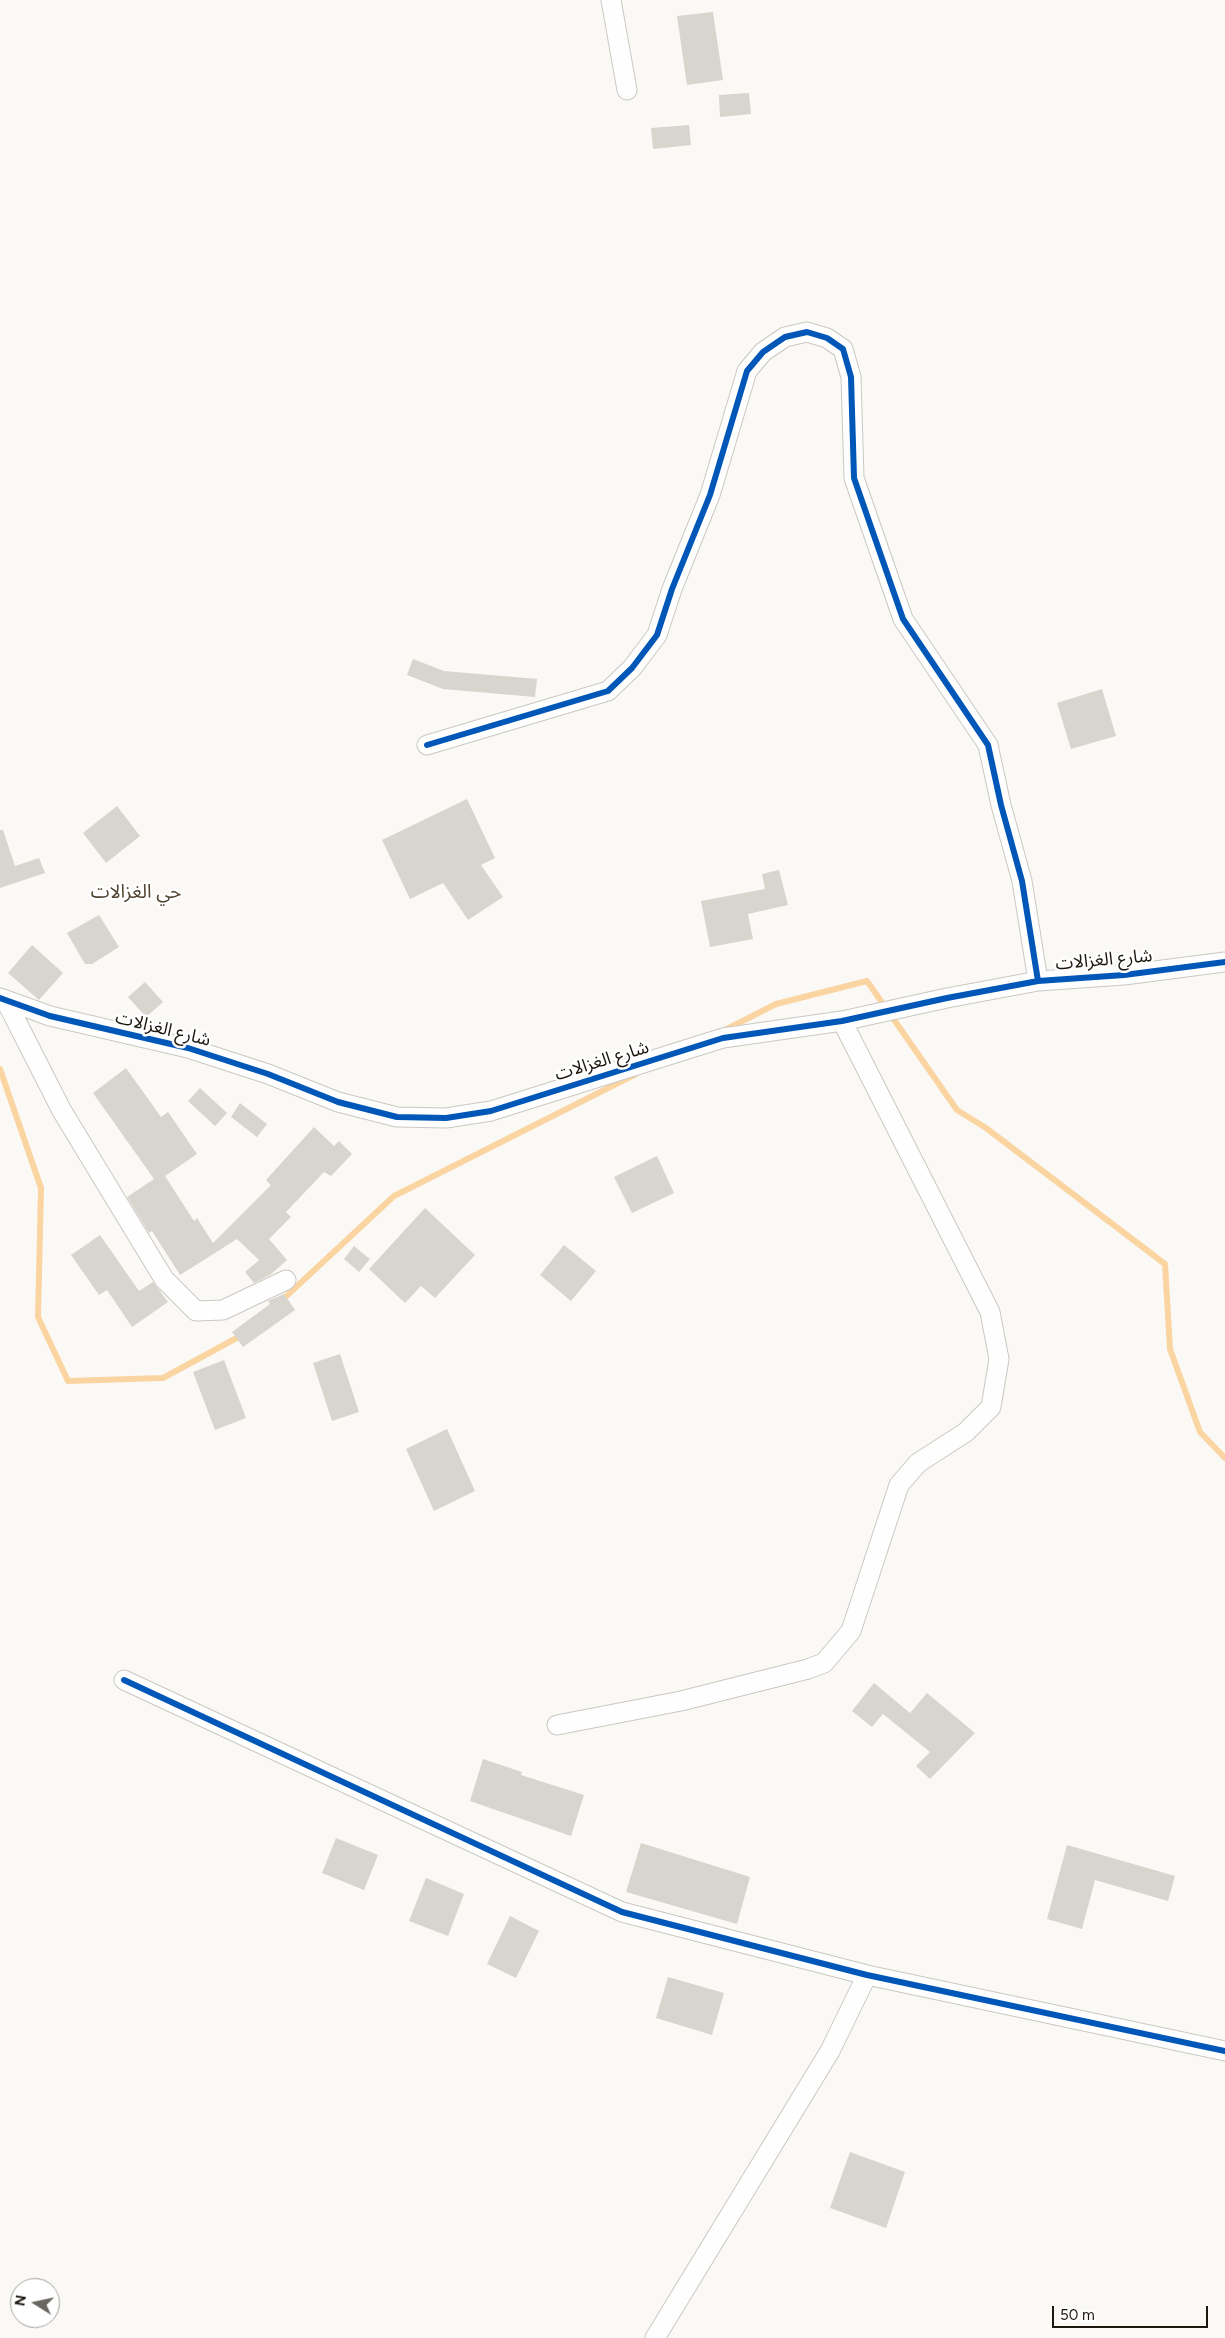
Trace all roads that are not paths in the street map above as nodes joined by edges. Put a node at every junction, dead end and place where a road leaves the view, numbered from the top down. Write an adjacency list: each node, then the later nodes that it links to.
1 (611, 0): 2 (street)
2 (627, 90)
3 (427, 745): 5 (street)
4 (1225, 962): 5 (street, شارع الغزالات)
5 (1038, 981): 7 (street, شارع الغزالات)
6 (3, 999): 7 (street, شارع الغزالات); 8 (street)
7 (842, 1021): 10 (street)
8 (286, 1280)
9 (124, 1680): 11 (street)
10 (557, 1725)
11 (867, 1975): 12 (street); 13 (street)
12 (1225, 2051)
13 (655, 2338)

